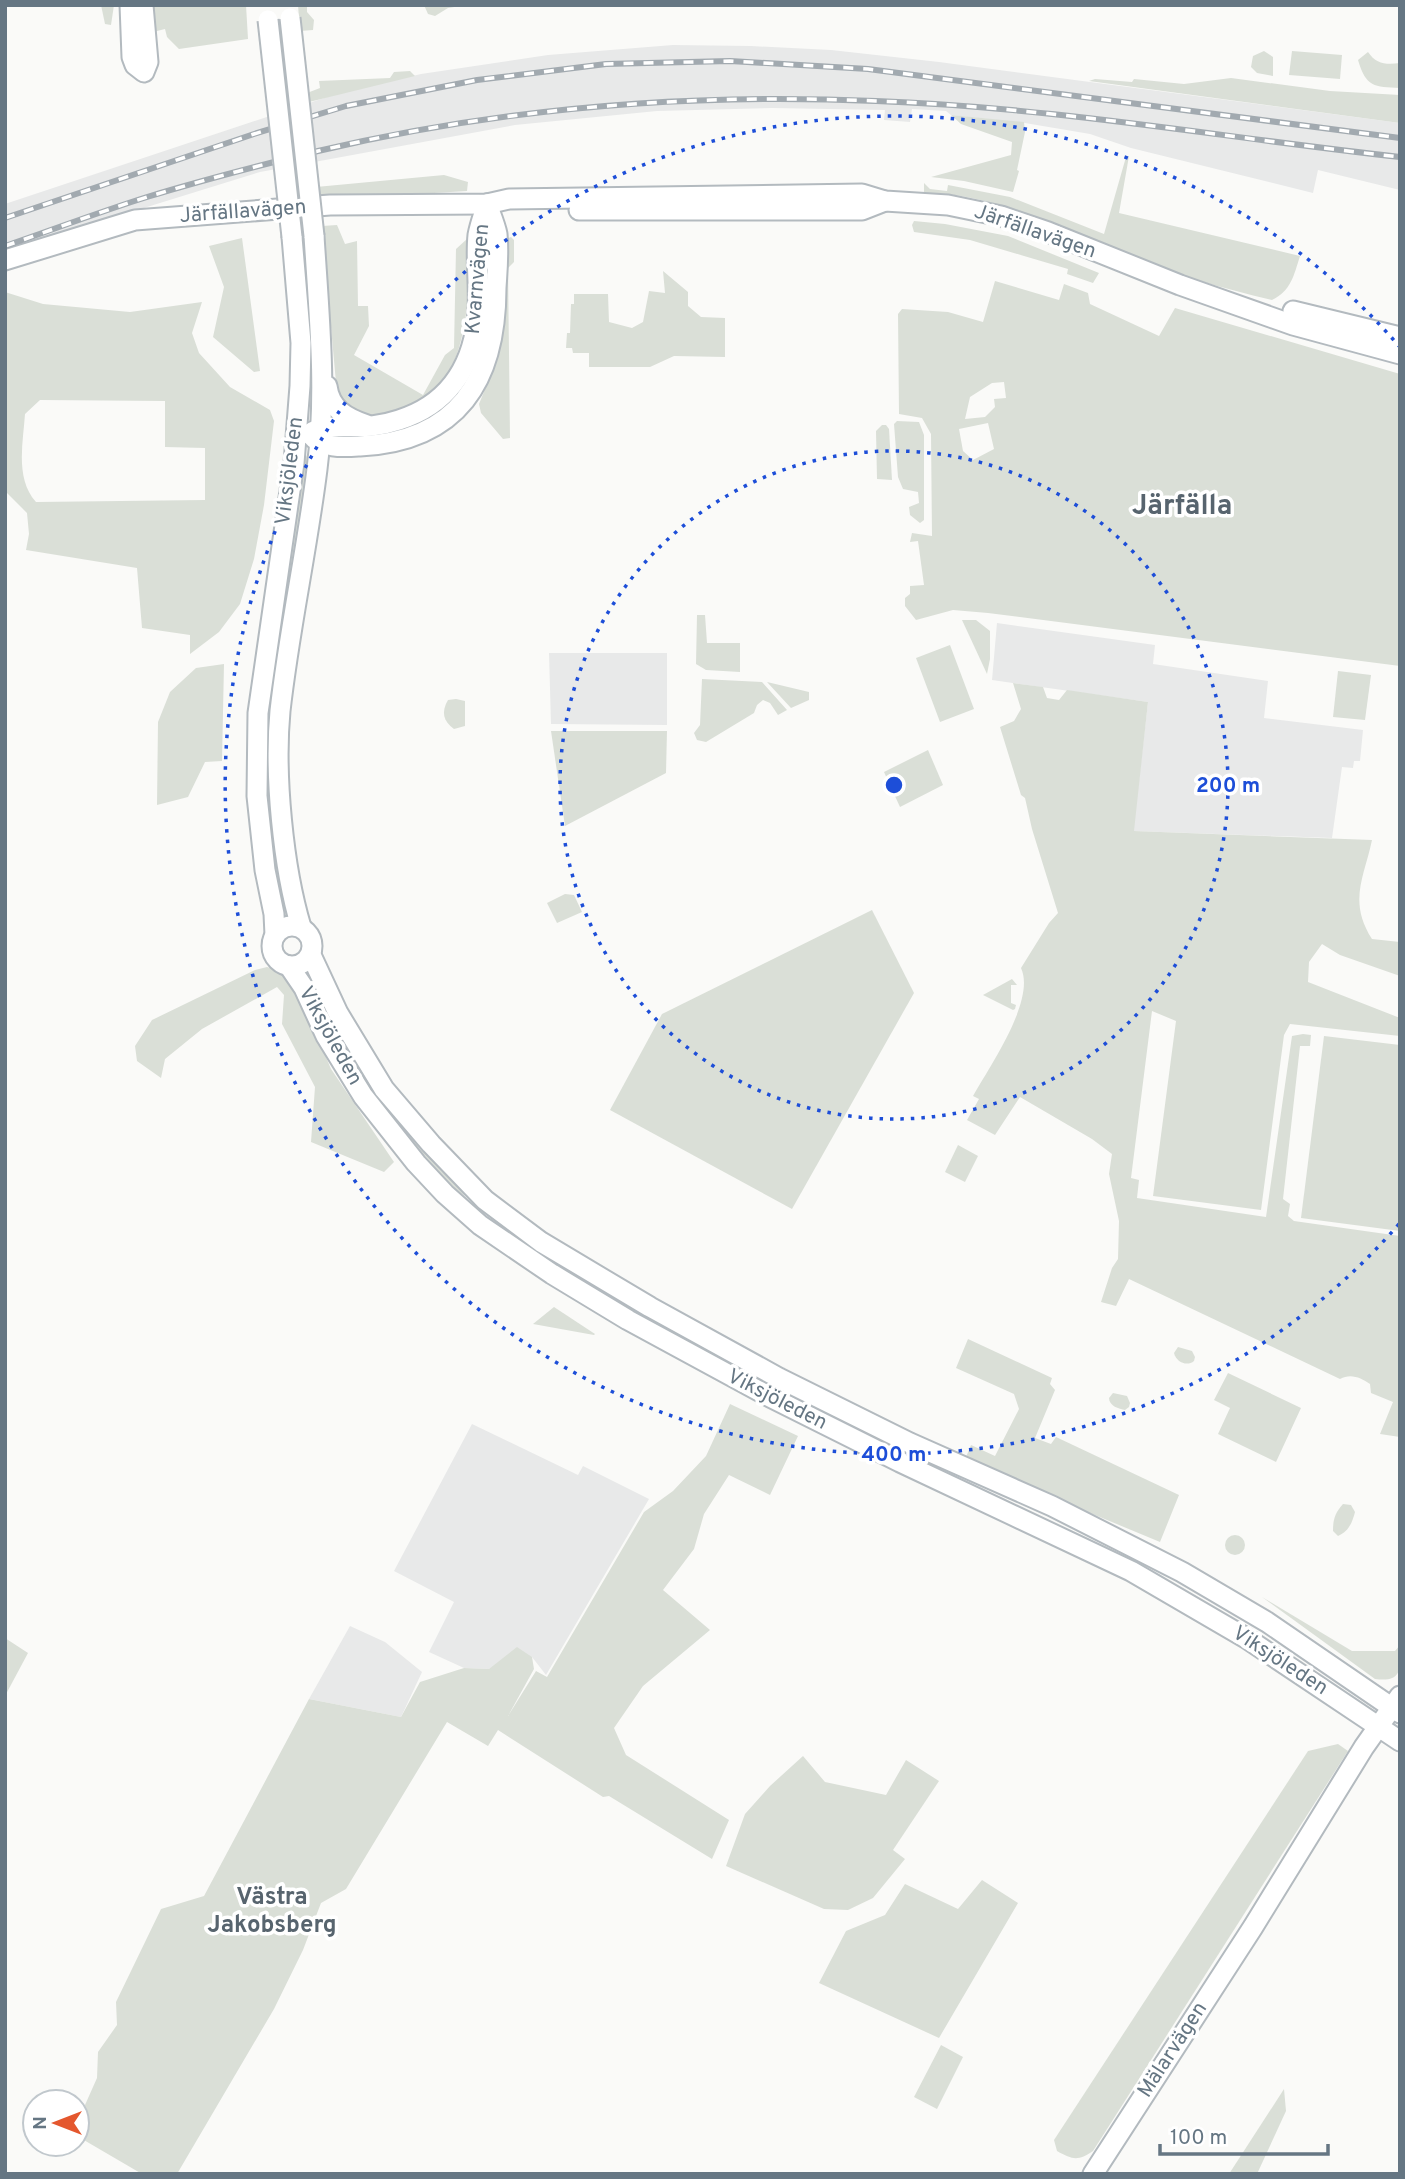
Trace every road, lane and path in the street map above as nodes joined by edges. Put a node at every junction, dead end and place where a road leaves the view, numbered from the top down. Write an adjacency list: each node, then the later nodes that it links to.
1 (130, 5): 2 (main road)
2 (143, 5)
3 (290, 11): 9 (main road, Viksjöleden, bridge)
4 (267, 12): 11 (main road, Viksjöleden, bridge)
5 (487, 204): 6 (main road, Järfällavägen); 7 (main road, Järfällavägen); 12 (main road, Kvarnvägen); 14 (main road, Kvarnvägen)
6 (5, 260)
7 (1180, 285): 8 (main road, Järfällavägen); 10 (main road, Järfällavägen)
8 (1400, 337)
9 (322, 352): 12 (main road); 13 (main road, Viksjöleden)
10 (1400, 354)
11 (300, 386): 13 (main road); 15 (main road, Viksjöleden)
12 (372, 426): 13 (main road, Kvarnvägen)
13 (316, 435): 14 (main road, Kvarnvägen); 15 (main road); 16 (main road, Viksjöleden)
14 (345, 447): 16 (main road, Kvarnvägen)
15 (293, 463): 18 (main road, Viksjöleden)
16 (317, 468): 17 (main road, Viksjöleden)
17 (301, 927): 18 (main road); 19 (main road)
18 (275, 935): 20 (main road)
19 (311, 955): 20 (main road); 21 (main road, Viksjöleden)
20 (289, 966): 21 (main road, Viksjöleden)
21 (1394, 1719): 22 (main road, Mälarvägen)
22 (1093, 2174)

